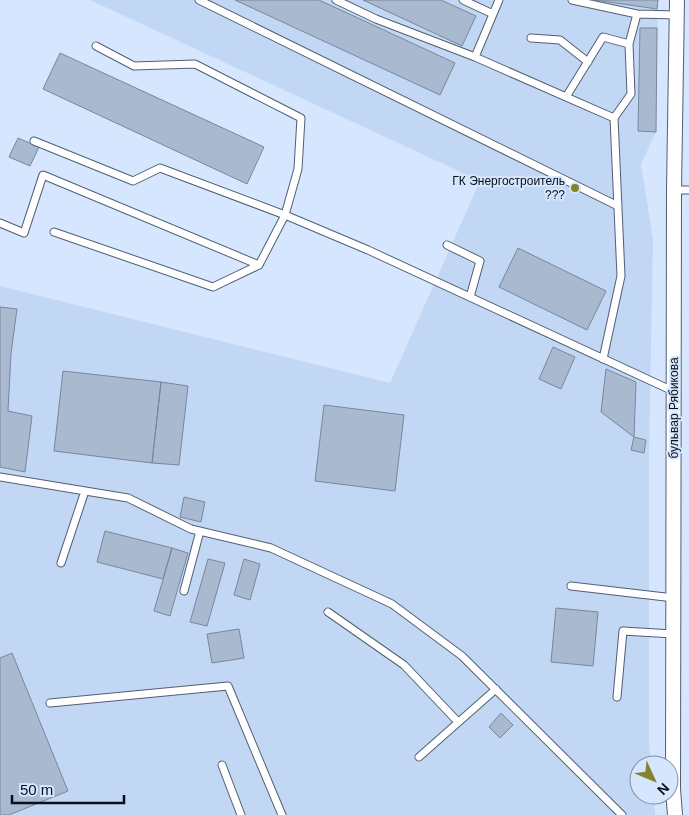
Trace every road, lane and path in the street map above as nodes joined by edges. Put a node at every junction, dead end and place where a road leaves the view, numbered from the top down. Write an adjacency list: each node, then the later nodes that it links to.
1 (199, 0): 20 (lane)
2 (336, 0): 13 (lane)
3 (463, 0): 7 (lane)
4 (499, 0): 7 (lane)
5 (572, 0): 8 (lane)
6 (677, 0): 9 (street, бульвар Рябикова)
7 (493, 14): 13 (lane)
8 (637, 14): 9 (lane); 11 (lane)
9 (677, 15): 18 (street, бульвар Рябикова)
10 (531, 38): 14 (lane)
11 (629, 44): 14 (lane); 16 (lane)
12 (96, 46): 21 (lane)
13 (476, 57): 15 (lane)
14 (588, 62): 15 (lane)
15 (566, 97): 16 (lane)
16 (614, 118): 20 (lane)
17 (34, 141): 21 (lane)
18 (674, 190): 19 (lane); 28 (street, бульвар Рябикова)
19 (689, 190)
20 (618, 206): 27 (lane)
21 (285, 215): 25 (lane); 26 (lane)
22 (0, 223): 25 (lane)
23 (54, 232): 25 (lane)
24 (446, 245): 26 (lane)
25 (259, 265)
26 (470, 297): 27 (lane)
27 (603, 359): 28 (lane)
28 (674, 392): 35 (street, бульвар Рябикова)
29 (0, 477): 30 (lane)
30 (85, 491): 31 (lane); 32 (lane)
31 (200, 531): 34 (lane); 38 (lane)
32 (61, 563)
33 (571, 586): 35 (lane)
34 (184, 591)
35 (674, 598): 37 (street, бульвар Рябикова)
36 (328, 612): 41 (lane)
37 (673, 634): 39 (lane); 47 (street, бульвар Рябикова)
38 (496, 689): 41 (lane); 46 (lane)
39 (617, 697)
40 (50, 703): 45 (lane)
41 (458, 722): 42 (lane)
42 (419, 756)
43 (222, 765): 44 (lane)
44 (241, 815)
45 (282, 815)
46 (622, 815)
47 (675, 815)

